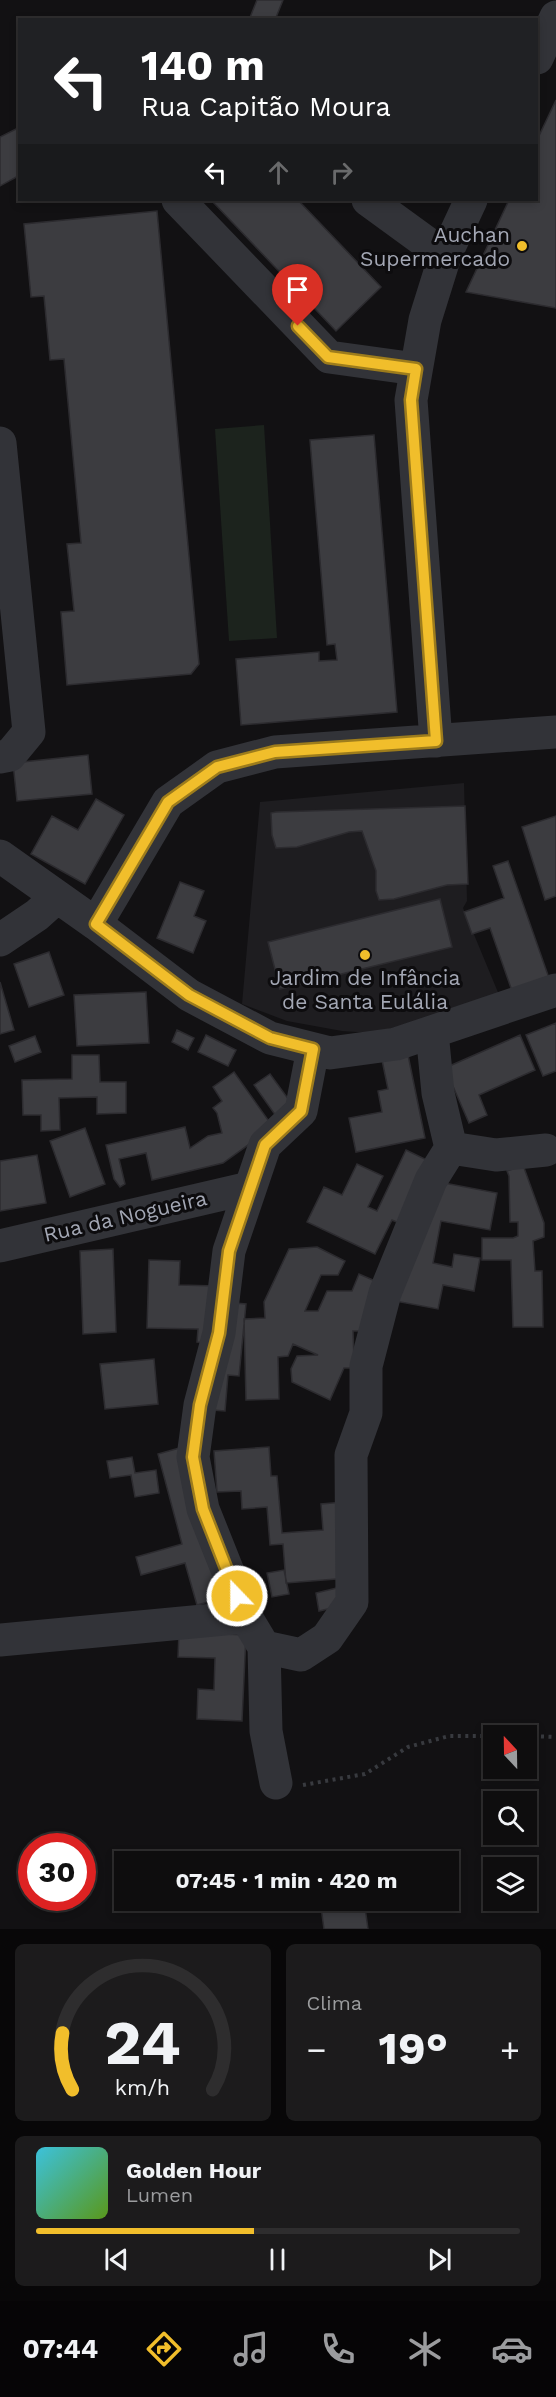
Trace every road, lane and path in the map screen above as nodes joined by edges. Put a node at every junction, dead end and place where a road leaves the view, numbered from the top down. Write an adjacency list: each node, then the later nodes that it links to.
1 (556, 17): 2 (street)
2 (538, 56)
3 (179, 201): 7 (street)
4 (369, 201): 6 (street)
5 (471, 201): 6 (street)
6 (446, 256): 7 (street)
7 (416, 369): 10 (street)
8 (0, 443): 11 (street)
9 (556, 732): 10 (street)
10 (436, 741): 14 (street)
11 (0, 757)
12 (0, 856): 13 (street)
13 (57, 897): 14 (street); 15 (street)
14 (96, 924): 18 (street)
15 (0, 940)
16 (556, 990): 17 (street)
17 (432, 1032): 18 (street); 19 (street)
18 (313, 1049): 21 (street)
19 (451, 1148): 20 (street); 25 (street)
20 (546, 1150)
21 (249, 1188): 22 (street, Rua da Nogueira); 23 (street)
22 (0, 1246)
23 (246, 1617): 24 (street); 25 (street)
24 (0, 1640)
25 (264, 1647): 29 (street)
26 (483, 1736): 29 (path)
27 (537, 1736): 28 (path)
28 (556, 1737)
29 (276, 1783)

